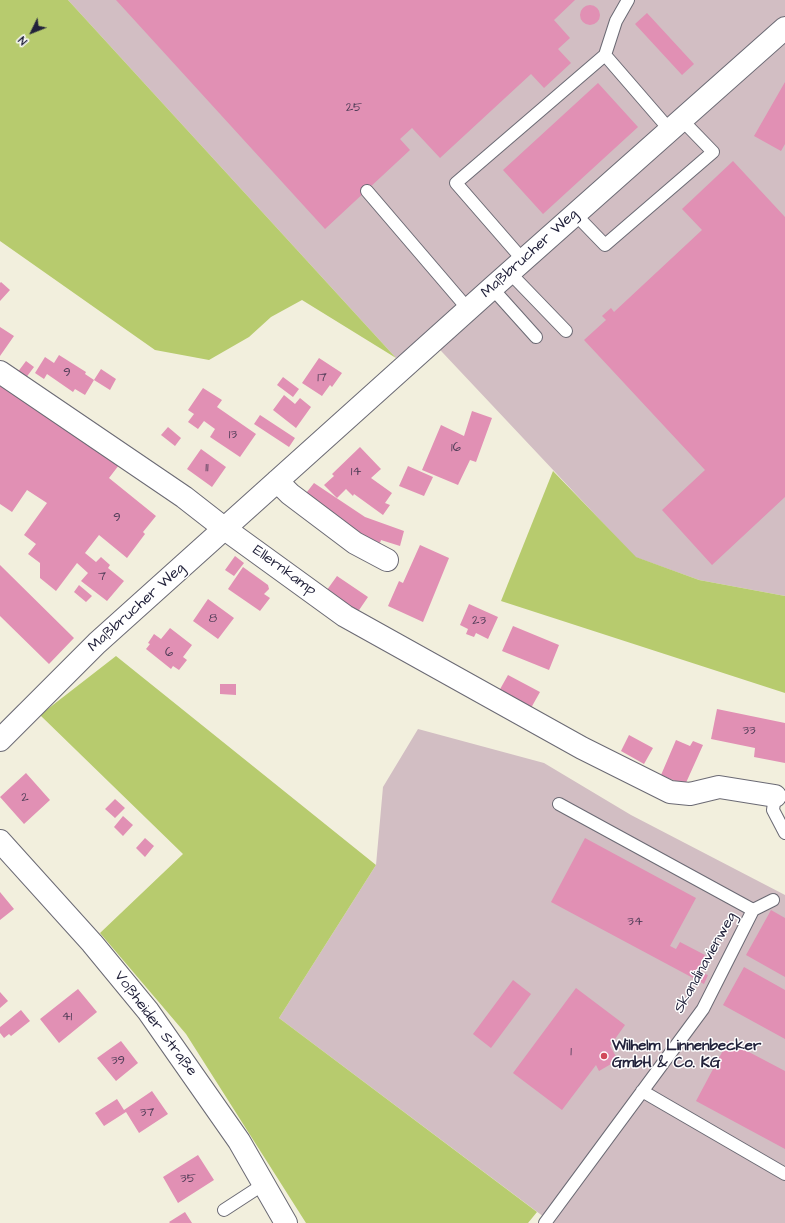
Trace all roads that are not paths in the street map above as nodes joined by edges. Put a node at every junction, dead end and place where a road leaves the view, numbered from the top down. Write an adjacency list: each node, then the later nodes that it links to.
1 (628, 0): 3 (lane)
2 (785, 28): 4 (street, Maßbrucher Weg)
3 (605, 55): 4 (lane); 7 (lane)
4 (675, 124): 6 (street, Maßbrucher Weg); 6 (lane)
5 (367, 191): 9 (lane)
6 (575, 214): 7 (street, Maßbrucher Weg)
7 (516, 266): 8 (street, Maßbrucher Weg); 10 (lane)
8 (492, 288): 9 (street, Maßbrucher Weg); 11 (lane)
9 (468, 309): 13 (street, Maßbrucher Weg)
10 (566, 331)
11 (536, 338)
12 (0, 372): 14 (street, Ellernkamp)
13 (277, 481): 14 (street, Maßbrucher Weg); 15 (street)
14 (225, 529): 16 (street, Maßbrucher Weg); 17 (street, Ellernkamp)
15 (387, 560)
16 (0, 740)
17 (775, 796): 19 (lane)
18 (559, 804): 22 (lane)
19 (785, 833)
20 (0, 841): 25 (street, Voßheider Straße)
21 (773, 900): 22 (lane, Skandinavienweg)
22 (753, 910): 23 (lane, Skandinavienweg)
23 (642, 1091): 24 (lane); 28 (lane, Skandinavienweg)
24 (785, 1174)
25 (264, 1184): 26 (lane); 27 (street, Voßheider Straße)
26 (224, 1210)
27 (286, 1223)
28 (545, 1223)

